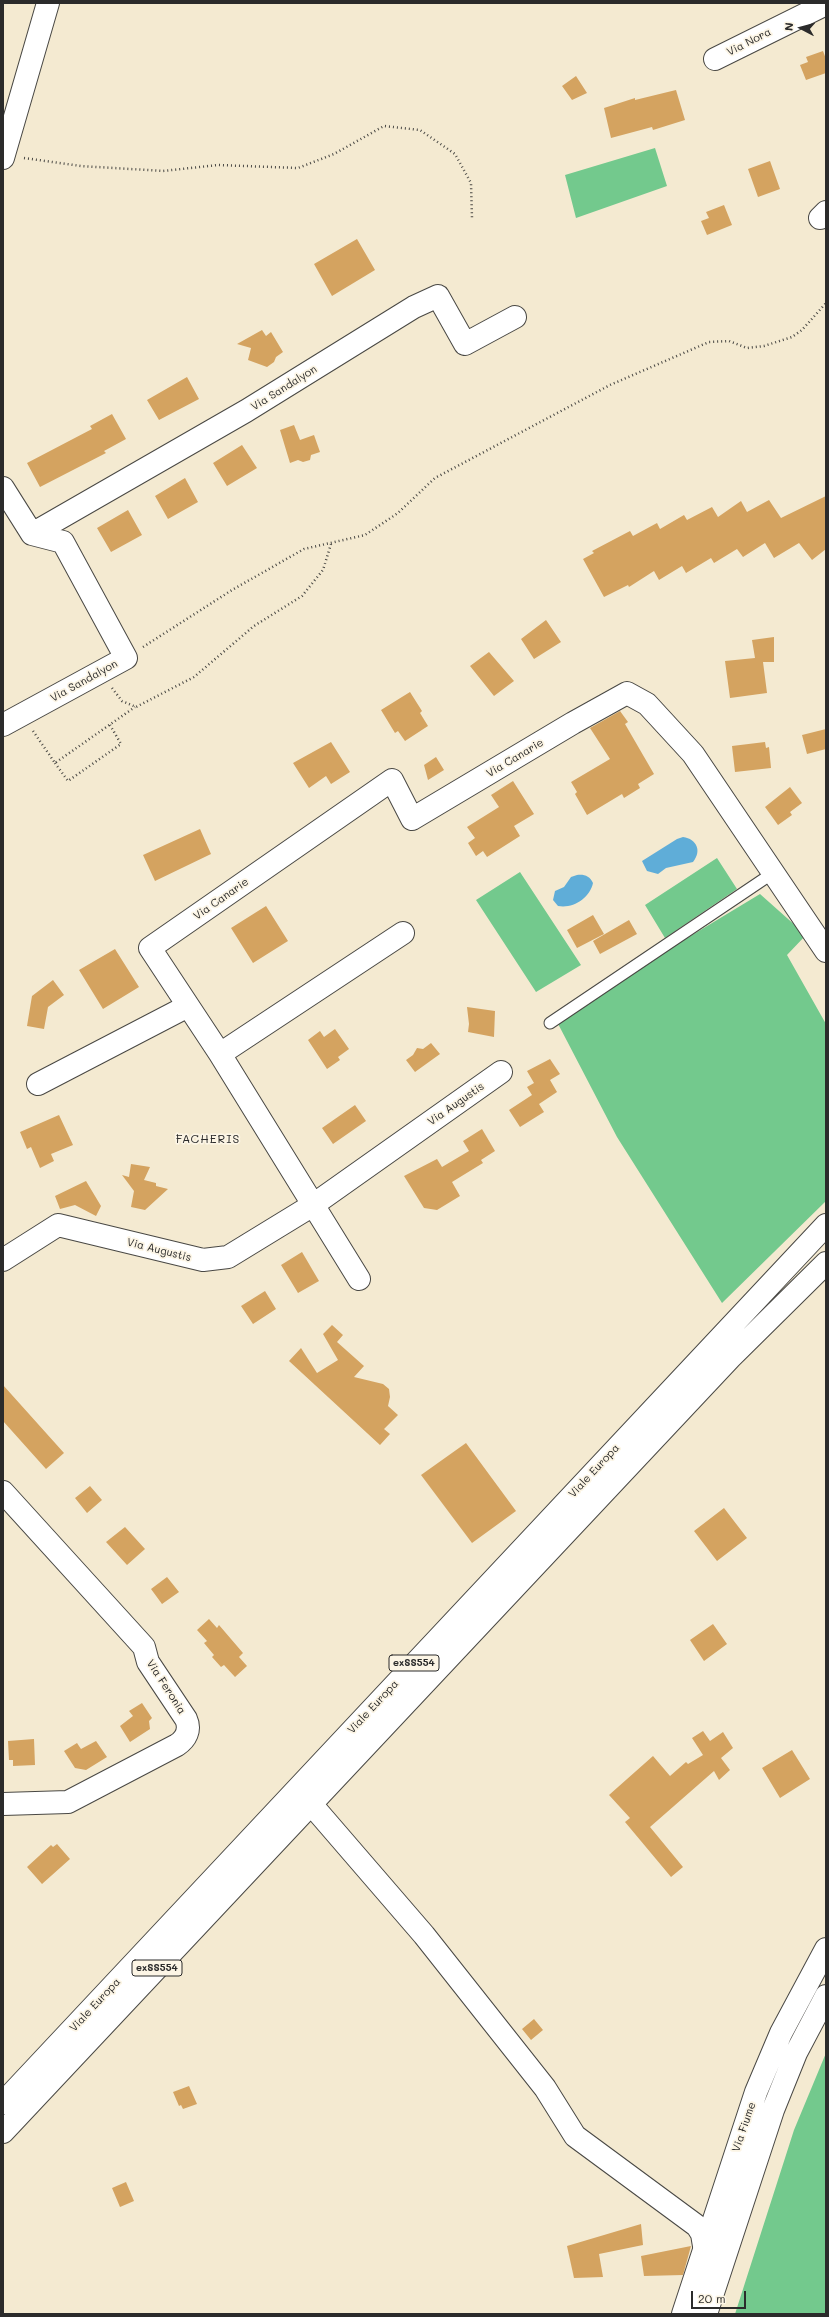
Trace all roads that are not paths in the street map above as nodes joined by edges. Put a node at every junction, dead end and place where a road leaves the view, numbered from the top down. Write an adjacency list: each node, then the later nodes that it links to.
1 (48, 3): 4 (street)
2 (826, 4): 3 (street, Via Nora)
3 (716, 59)
4 (4, 157)
5 (515, 317): 7 (street, Via Sandalyon)
6 (3, 488): 7 (street)
7 (32, 534): 8 (street, Via Sandalyon)
8 (3, 725)
9 (773, 873): 11 (street, Via Canarie); 12 (street, Via Canarie); 13 (lane)
10 (403, 933): 14 (street)
11 (826, 951)
12 (188, 1006): 14 (street); 16 (street)
13 (550, 1022)
14 (220, 1054): 17 (street)
15 (501, 1072): 17 (street, Via Augustis)
16 (38, 1084)
17 (313, 1205): 19 (street, Via Augustis); 21 (street)
18 (826, 1225): 27 (street, Viale Europa / exSS554)
19 (3, 1260)
20 (826, 1263): 24 (street, Viale Europa / exSS554)
21 (359, 1279)
22 (3, 1492): 23 (street, Via Feronia)
23 (3, 1804)
24 (311, 1804): 28 (street, Viale Europa / exSS554); 29 (street)
25 (826, 1949): 29 (street, Via Fiume)
26 (826, 1996): 31 (street, Via Fiume)
27 (3, 2103)
28 (3, 2132)
29 (704, 2246): 30 (street, Via Fiume)
30 (683, 2314)
31 (706, 2314)

